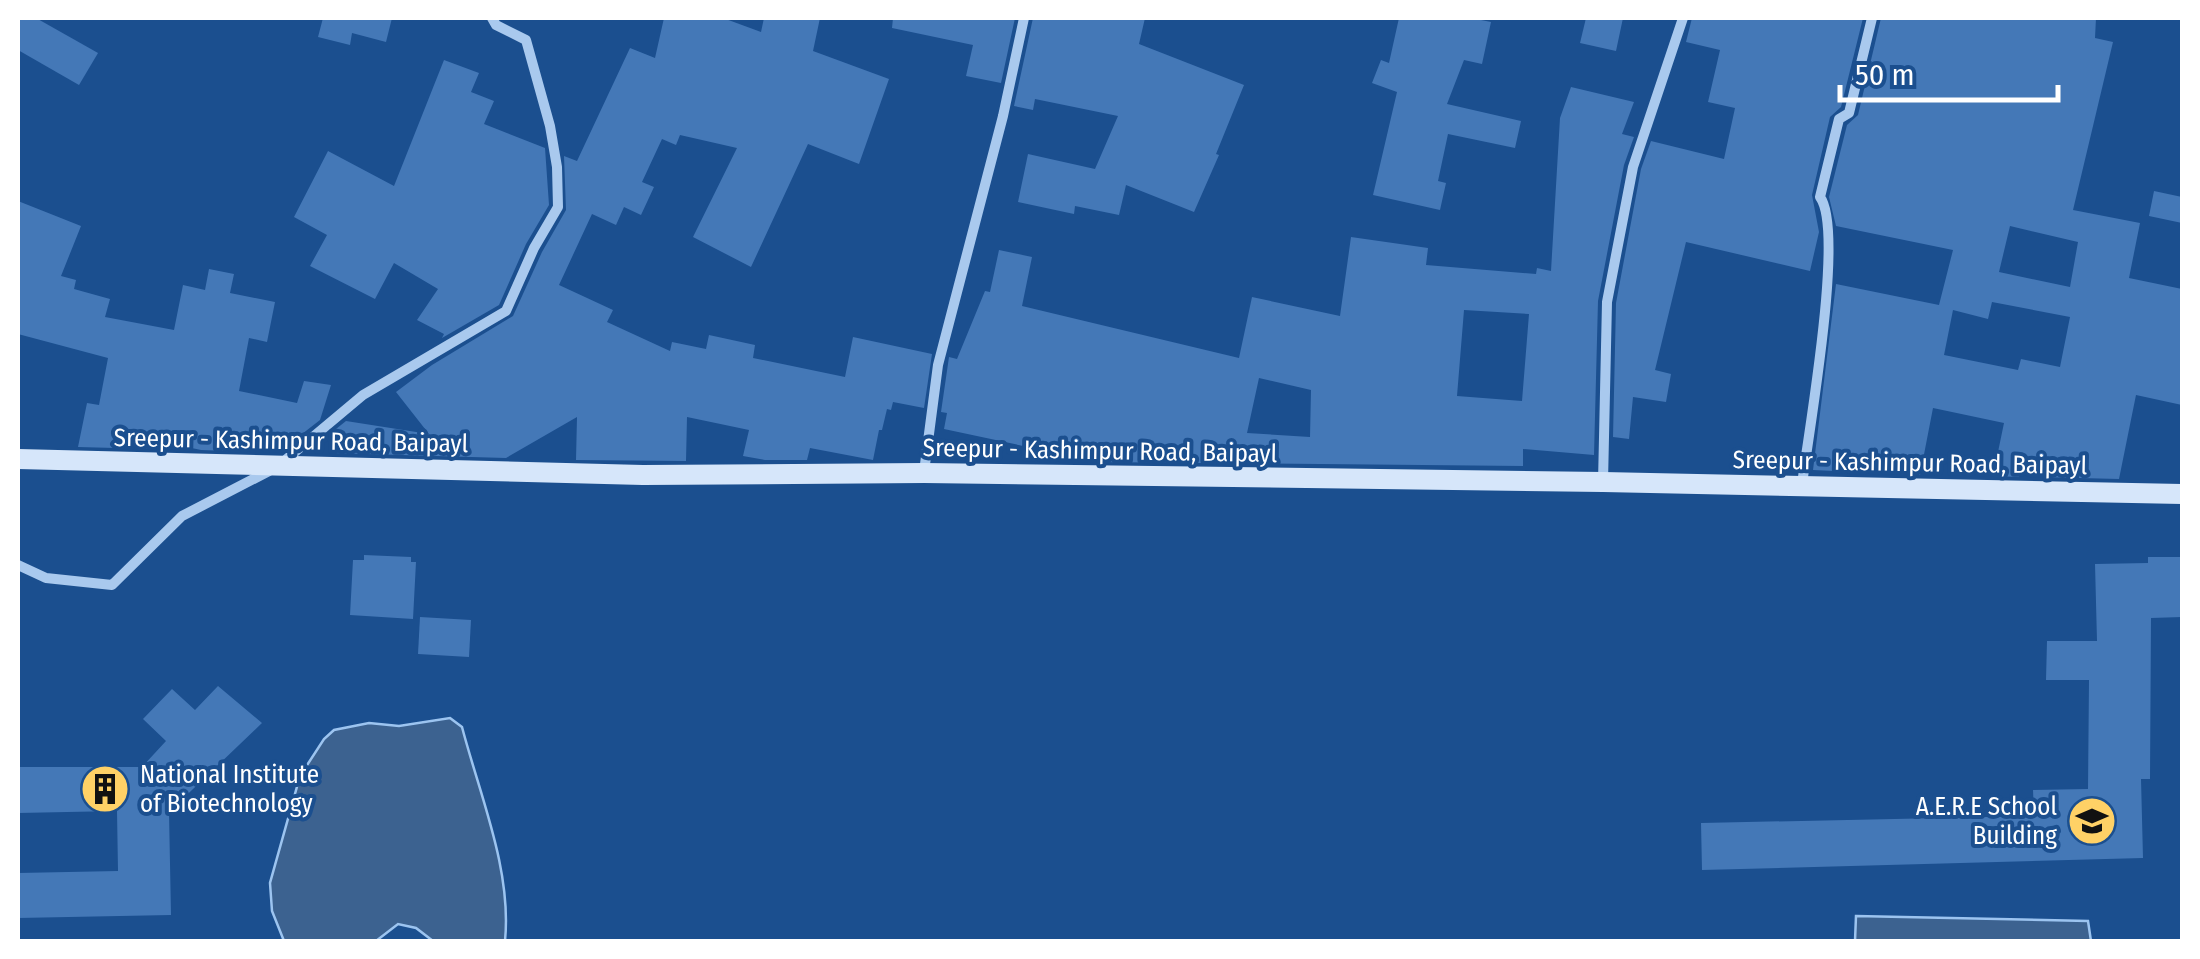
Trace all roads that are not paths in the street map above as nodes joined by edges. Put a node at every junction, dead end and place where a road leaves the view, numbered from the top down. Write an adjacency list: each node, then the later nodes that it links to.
1 (492, 18): 6 (street)
2 (1024, 18): 7 (street)
3 (1684, 18): 8 (street)
4 (1872, 18): 9 (street)
5 (18, 460): 6 (street, Sreepur - Kashimpur Road, Baipayl)
6 (280, 465): 7 (street, Sreepur - Kashimpur Road, Baipayl); 11 (street)
7 (924, 474): 8 (street, Sreepur - Kashimpur Road, Baipayl)
8 (1603, 482): 9 (street, Sreepur - Kashimpur Road, Baipayl)
9 (1802, 485): 10 (street, Sreepur - Kashimpur Road, Baipayl)
10 (2182, 494)
11 (18, 565)

